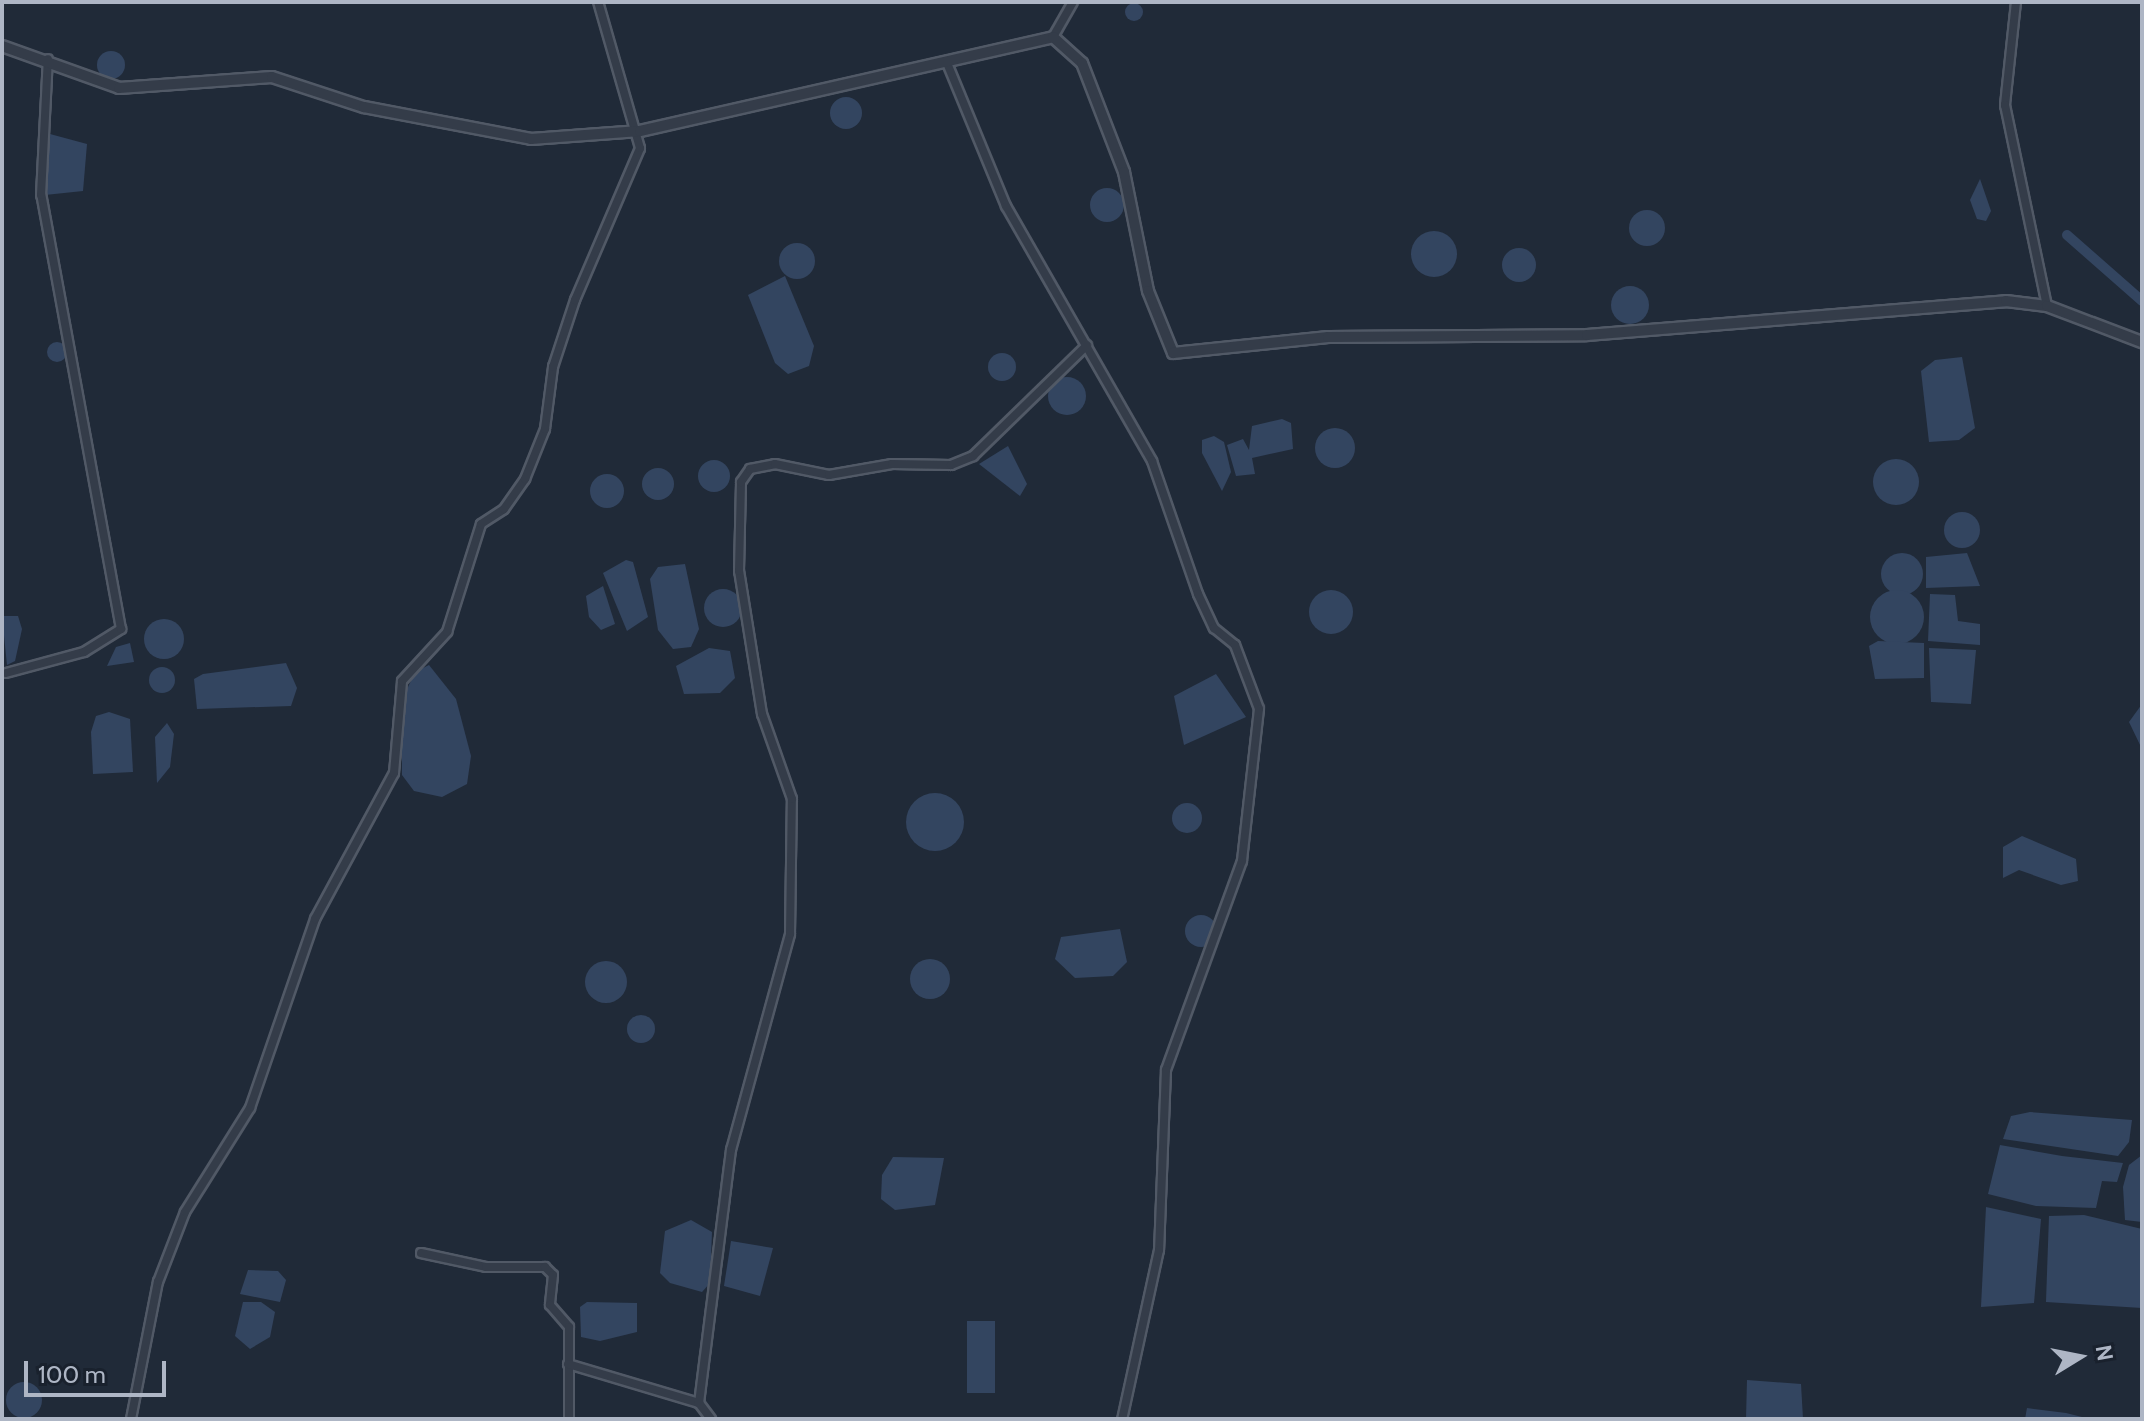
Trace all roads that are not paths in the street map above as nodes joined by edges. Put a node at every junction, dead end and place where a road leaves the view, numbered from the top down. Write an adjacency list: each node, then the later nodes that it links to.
1 (598, 2): 8 (street)
2 (1073, 2): 4 (street)
3 (2016, 2): 9 (street)
4 (1053, 37): 7 (street); 9 (street)
5 (2, 46): 6 (street)
6 (49, 59): 8 (street); 12 (street)
7 (947, 63): 8 (street); 11 (street)
8 (640, 131): 16 (street)
9 (2047, 306): 10 (street)
10 (2142, 342)
11 (1087, 345): 15 (street); 19 (street)
12 (6, 673)
13 (421, 1253): 14 (street)
14 (568, 1364): 15 (street); 17 (street)
15 (699, 1403): 18 (street)
16 (131, 1419)
17 (569, 1419)
18 (711, 1419)
19 (1122, 1419)

